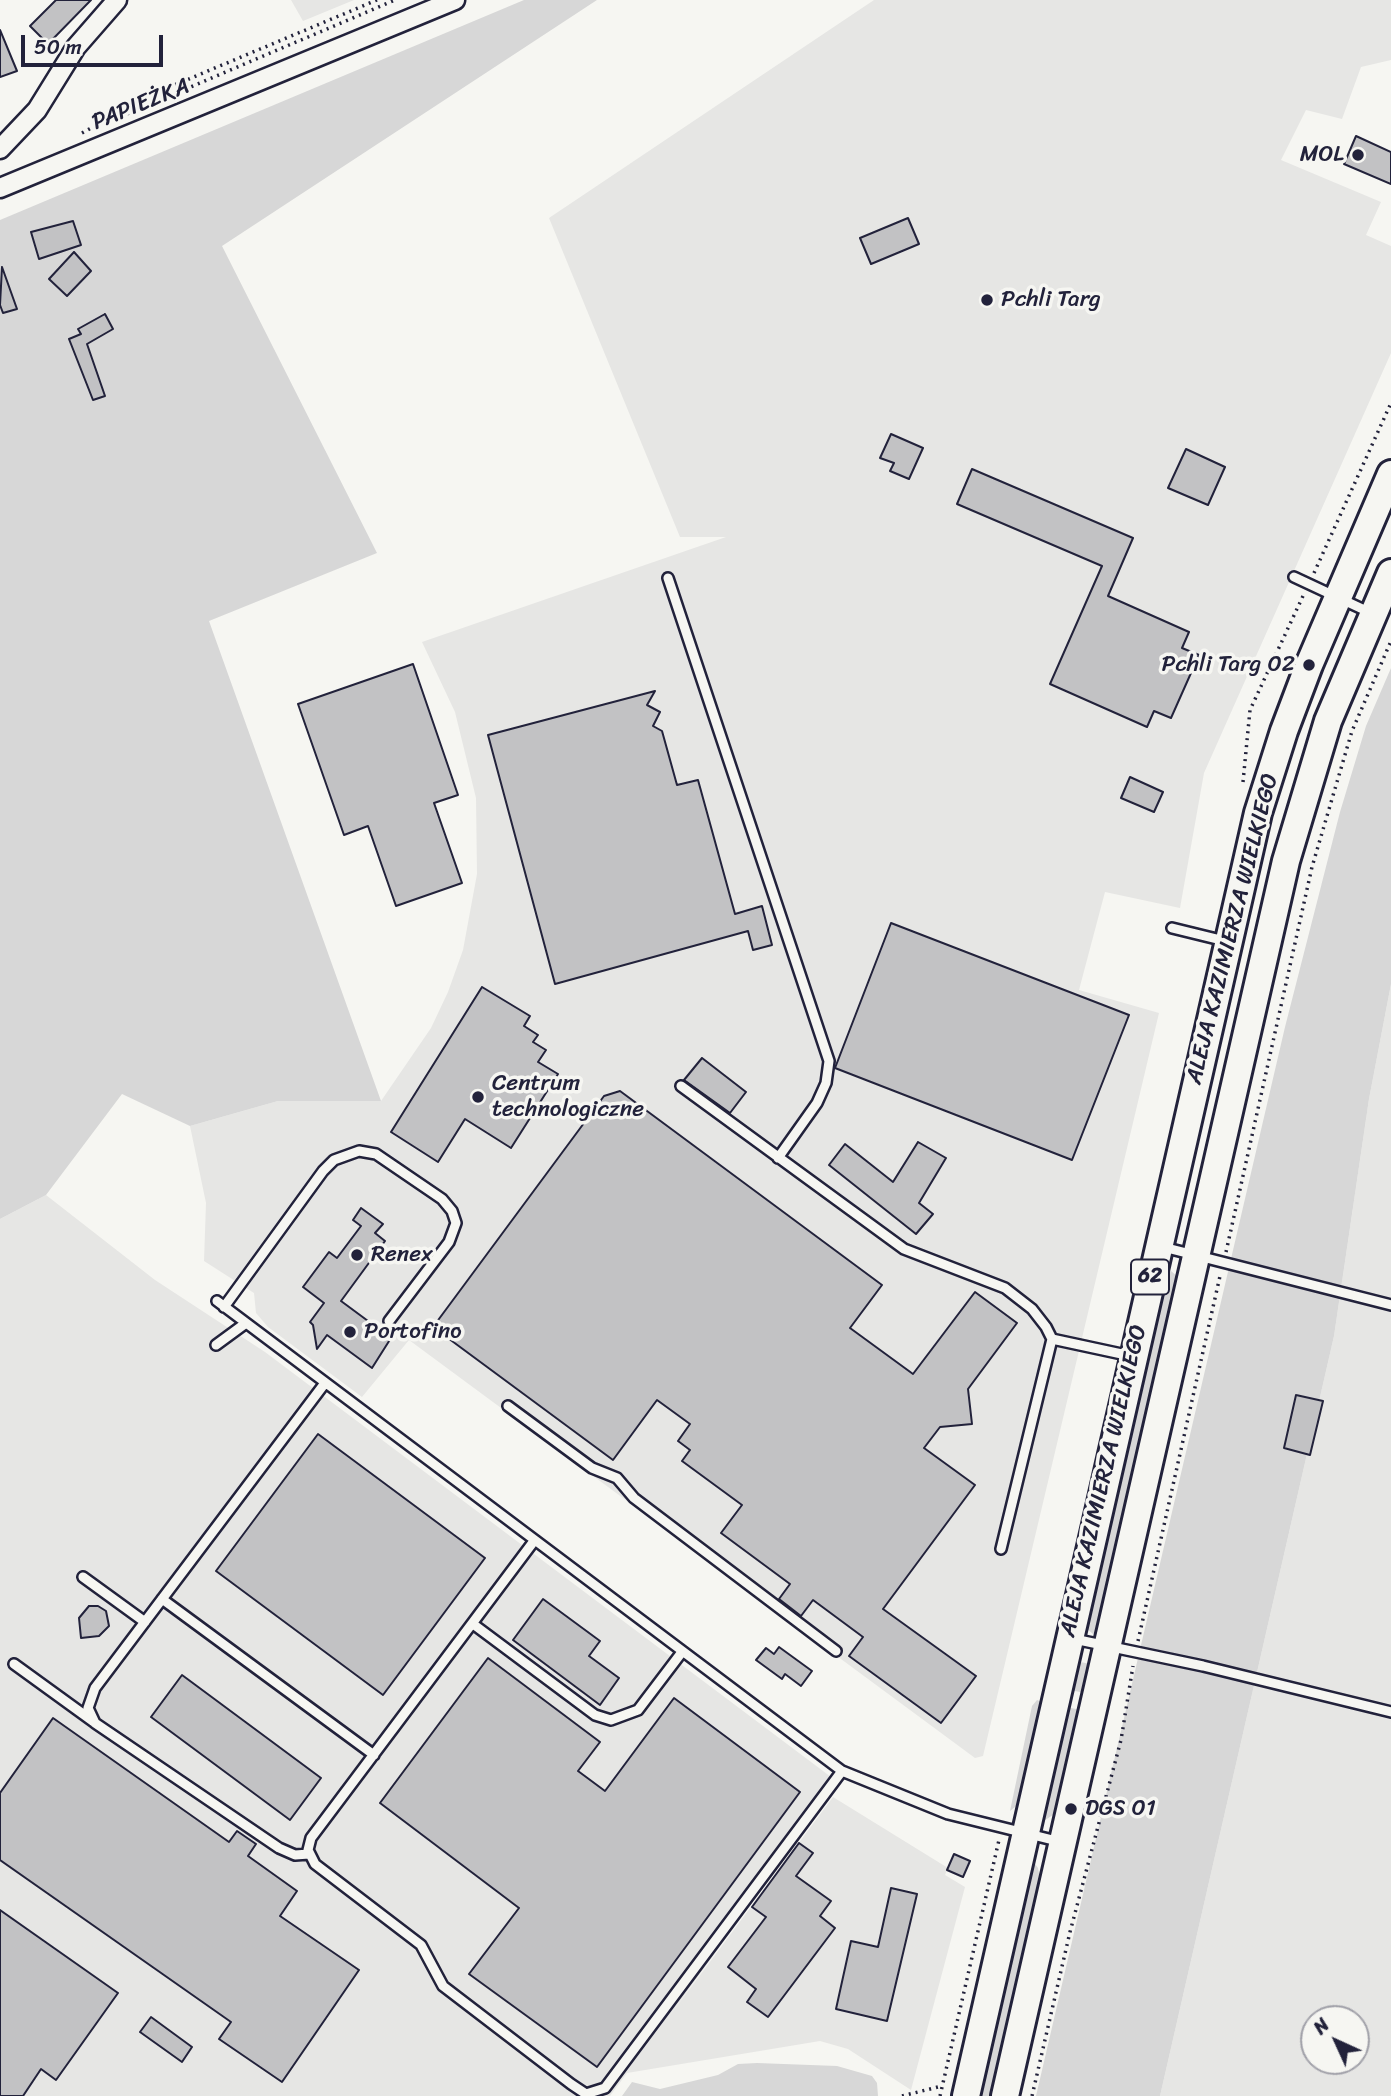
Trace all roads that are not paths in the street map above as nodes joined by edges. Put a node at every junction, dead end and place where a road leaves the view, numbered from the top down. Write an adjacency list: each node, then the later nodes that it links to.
1 (117, 0): 3 (street)
2 (455, 0): 4 (street, PAPIEŻKA)
3 (0, 149)
4 (0, 188)
5 (1391, 474): 9 (main road, ALEJA KAZIMIERZA WIELKIEGO / 62)
6 (1391, 573): 10 (main road, ALEJA KAZIMIERZA WIELKIEGO / 62)
7 (1294, 577): 9 (lane)
8 (668, 578): 14 (lane)
9 (1337, 598): 10 (lane); 12 (main road, ALEJA KAZIMIERZA WIELKIEGO / 62)
10 (1372, 614): 16 (main road, ALEJA KAZIMIERZA WIELKIEGO / 62)
11 (1172, 929): 12 (lane)
12 (1227, 942): 15 (main road, ALEJA KAZIMIERZA WIELKIEGO / 62)
13 (681, 1086): 14 (lane)
14 (778, 1158): 20 (lane)
15 (1157, 1245): 16 (lane); 22 (main road, ALEJA KAZIMIERZA WIELKIEGO / 62)
16 (1196, 1255): 17 (lane); 32 (main road, ALEJA KAZIMIERZA WIELKIEGO / 62)
17 (1391, 1305)
18 (388, 1321): 19 (lane)
19 (246, 1323): 21 (lane); 23 (lane)
20 (1052, 1339): 22 (lane); 26 (lane)
21 (216, 1345)
22 (1132, 1357): 31 (main road, ALEJA KAZIMIERZA WIELKIEGO / 62)
23 (325, 1383): 25 (lane); 28 (lane)
24 (508, 1406): 33 (lane)
25 (534, 1541): 30 (lane); 34 (lane)
26 (1001, 1549)
27 (83, 1577): 29 (lane)
28 (162, 1600): 29 (lane); 38 (lane)
29 (145, 1622): 37 (lane)
30 (473, 1624): 34 (lane); 38 (lane)
31 (1069, 1638): 32 (lane); 40 (main road, ALEJA KAZIMIERZA WIELKIEGO / 62)
32 (1107, 1646): 36 (lane); 41 (main road, ALEJA KAZIMIERZA WIELKIEGO / 62)
33 (836, 1651)
34 (682, 1652): 39 (lane)
35 (14, 1664): 37 (lane)
36 (1391, 1712)
37 (95, 1723): 42 (lane)
38 (374, 1755): 42 (lane)
39 (842, 1771): 40 (lane); 42 (lane)
40 (1026, 1833): 41 (lane); 43 (main road, ALEJA KAZIMIERZA WIELKIEGO / 62)
41 (1063, 1842): 44 (main road, ALEJA KAZIMIERZA WIELKIEGO / 62)
42 (309, 1854)
43 (954, 2091)
44 (1005, 2096)

